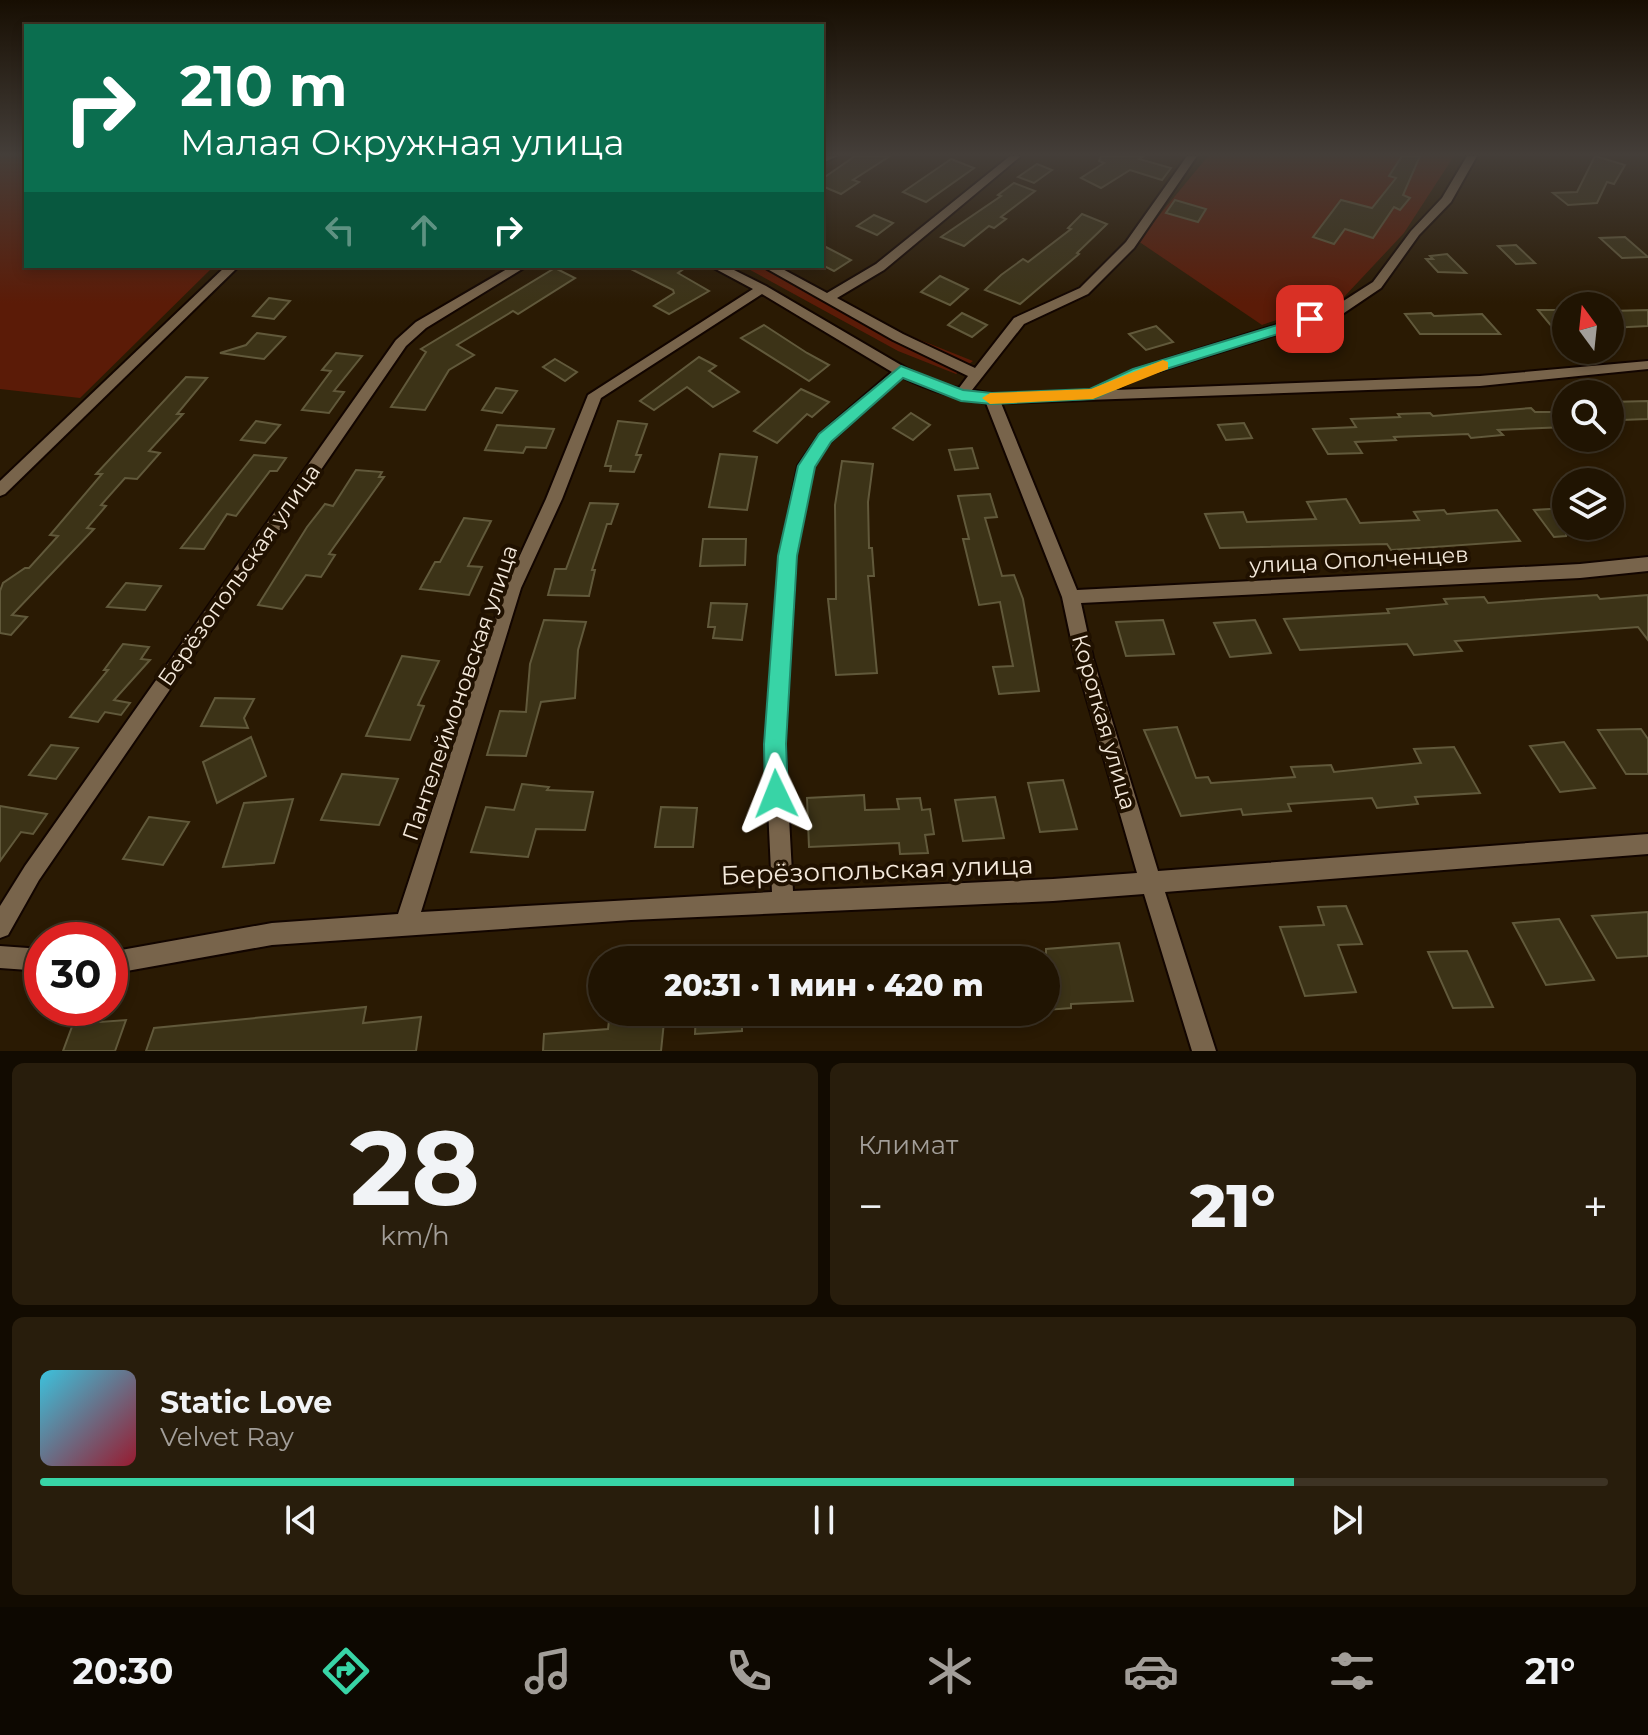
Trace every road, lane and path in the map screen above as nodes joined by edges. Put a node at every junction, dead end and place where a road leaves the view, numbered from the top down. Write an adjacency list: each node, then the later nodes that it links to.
1 (956, 205): 9 (street)
2 (1158, 205): 12 (street)
3 (1442, 205): 13 (street)
4 (231, 268): 16 (street)
5 (518, 268): 23 (street, Берёзопольская улица)
6 (720, 268): 8 (street)
7 (772, 268): 9 (street)
8 (762, 289): 11 (street); 22 (street, Пантелеймоновская улица)
9 (827, 299): 12 (street)
10 (1648, 365): 13 (street)
11 (901, 371): 14 (street); 21 (street)
12 (975, 374): 14 (street)
13 (1093, 394): 15 (street)
14 (961, 395): 15 (street)
15 (992, 399): 18 (street, Короткая улица)
16 (0, 490)
17 (1648, 564): 18 (street, улица Ополченцев)
18 (1071, 597): 20 (street, Короткая улица)
19 (1648, 844): 20 (street, Берёзопольская улица)
20 (1151, 882): 21 (street, Берёзопольская улица); 27 (street, Короткая улица)
21 (783, 902): 22 (street, Берёзопольская улица)
22 (406, 924): 26 (street, Берёзопольская улица)
23 (0, 927)
24 (0, 957): 25 (street)
25 (24, 959)
26 (128, 960)
27 (1204, 1051)

